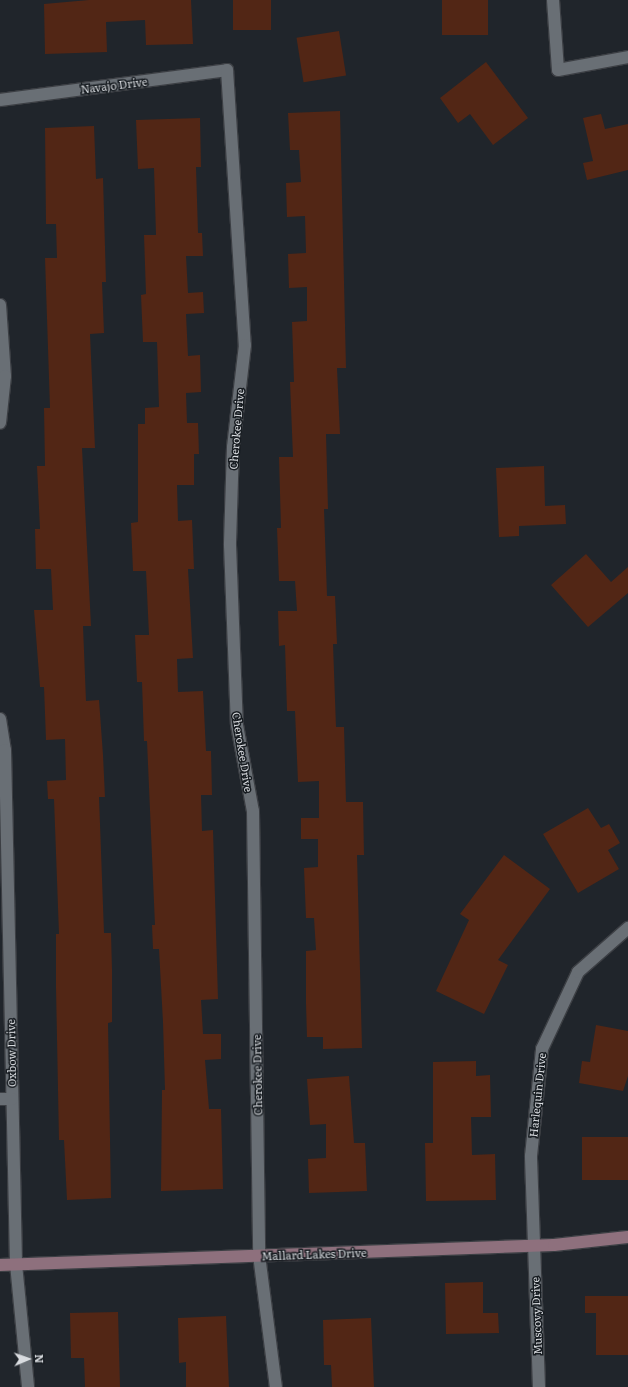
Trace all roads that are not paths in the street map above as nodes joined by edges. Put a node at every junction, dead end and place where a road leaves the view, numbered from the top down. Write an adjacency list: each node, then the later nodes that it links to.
1 (553, 0): 2 (street)
2 (628, 57)
3 (228, 70): 4 (street, Navajo Drive); 13 (street, Cherokee Drive)
4 (0, 100)
5 (0, 305): 6 (street)
6 (0, 423)
7 (0, 719): 9 (street, Oxbow Drive)
8 (628, 928): 12 (street, Harlequin Drive)
9 (12, 1099): 10 (street); 15 (street, Oxbow Drive)
10 (0, 1100)
11 (628, 1237): 12 (street, Mallard Lakes Drive)
12 (533, 1246): 13 (street, Mallard Lakes Drive); 18 (street, Muscovy Drive)
13 (259, 1256): 15 (street, Mallard Lakes Drive); 17 (street, Cherokee Drive)
14 (0, 1264): 15 (street, Mallard Lakes Drive)
15 (16, 1264): 16 (street, Oxbow Drive)
16 (28, 1387)
17 (276, 1387)
18 (539, 1387)

